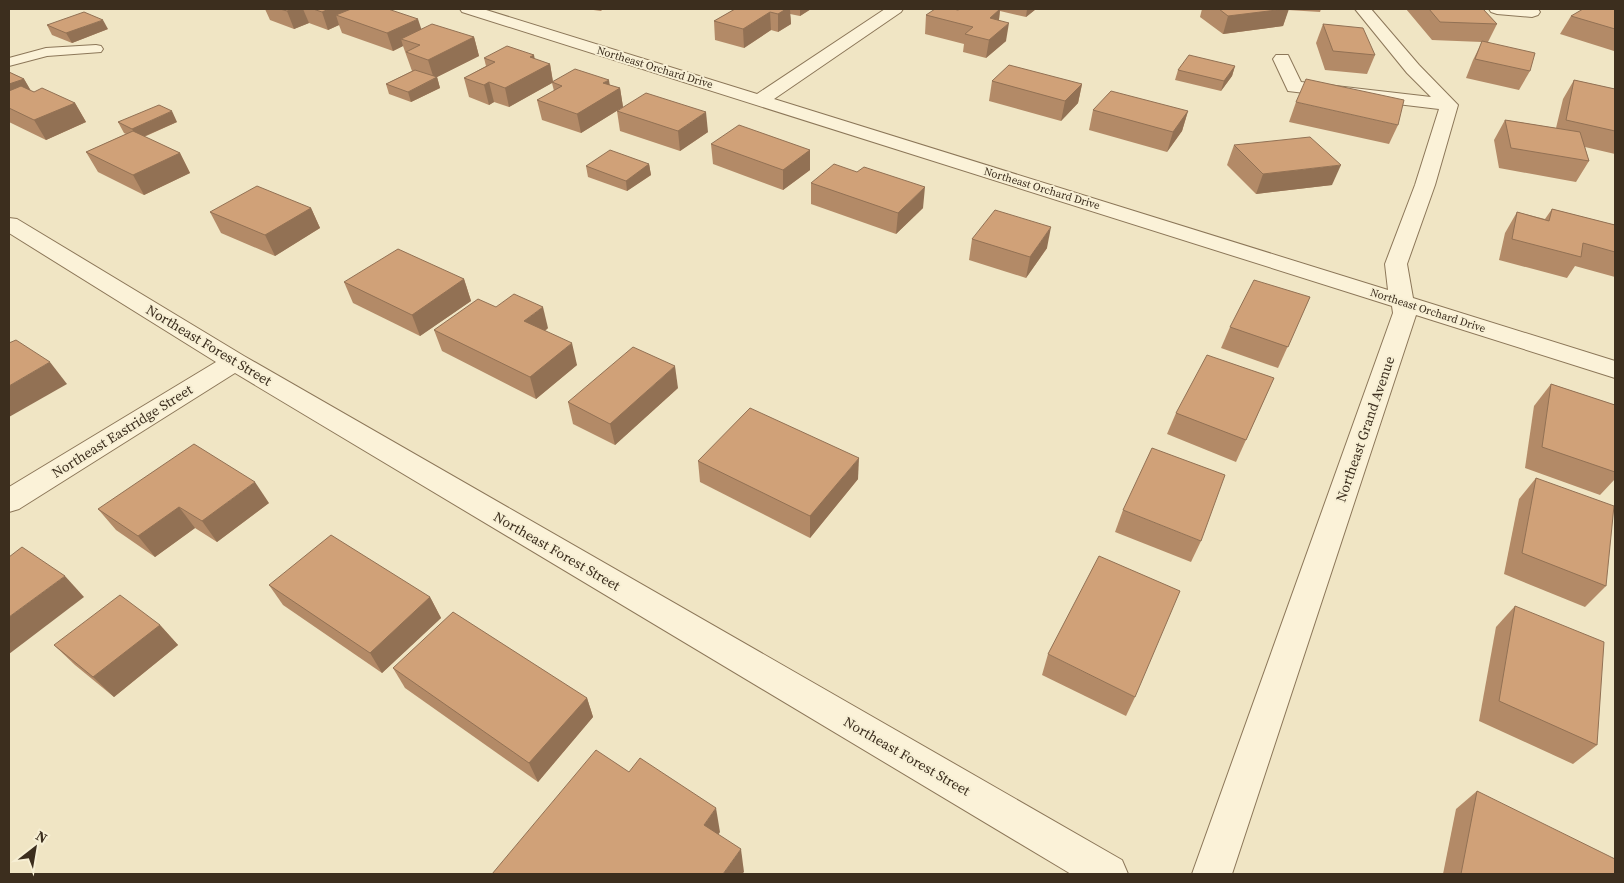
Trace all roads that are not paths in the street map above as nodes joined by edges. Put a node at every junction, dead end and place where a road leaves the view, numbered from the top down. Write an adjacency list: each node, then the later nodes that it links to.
1 (468, 9): 9 (street, Northeast Orchard Drive)
2 (895, 9): 9 (street)
3 (1363, 9): 10 (street)
4 (1497, 9): 5 (street)
5 (1532, 12)
6 (96, 49): 8 (lane)
7 (1282, 60): 10 (street)
8 (9, 62)
9 (760, 100): 12 (street, Northeast Orchard Drive)
10 (1449, 105): 12 (street, Northeast Grand Avenue)
11 (9, 224): 13 (street, Northeast Forest Street)
12 (1404, 302): 14 (street, Northeast Orchard Drive); 17 (street, Northeast Grand Avenue)
13 (235, 362): 15 (street, Northeast Eastridge Street); 16 (street, Northeast Forest Street)
14 (1615, 370)
15 (9, 501)
16 (1108, 874)
17 (1212, 874)

